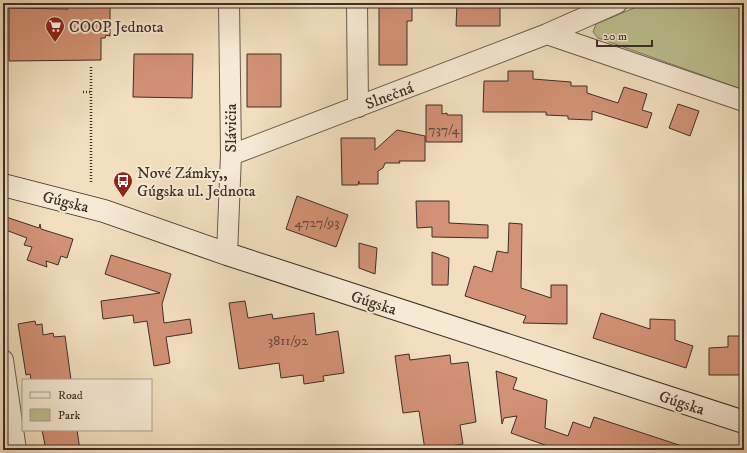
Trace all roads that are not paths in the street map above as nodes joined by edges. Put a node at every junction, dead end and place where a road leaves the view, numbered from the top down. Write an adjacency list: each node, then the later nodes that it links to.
1 (229, 3): 8 (street, Slávičia)
2 (358, 3): 7 (street)
3 (617, 3): 4 (street, Slnečná)
4 (586, 10): 5 (street, Slnečná)
5 (547, 34): 6 (street); 7 (street, Slnečná)
6 (744, 101)
7 (358, 107): 8 (street, Slnečná)
8 (231, 155): 10 (street, Slávičia)
9 (3, 185): 10 (main road, Gúgska)
10 (227, 254): 12 (main road, Gúgska)
11 (3, 360): 13 (street)
12 (744, 422)
13 (16, 450)

